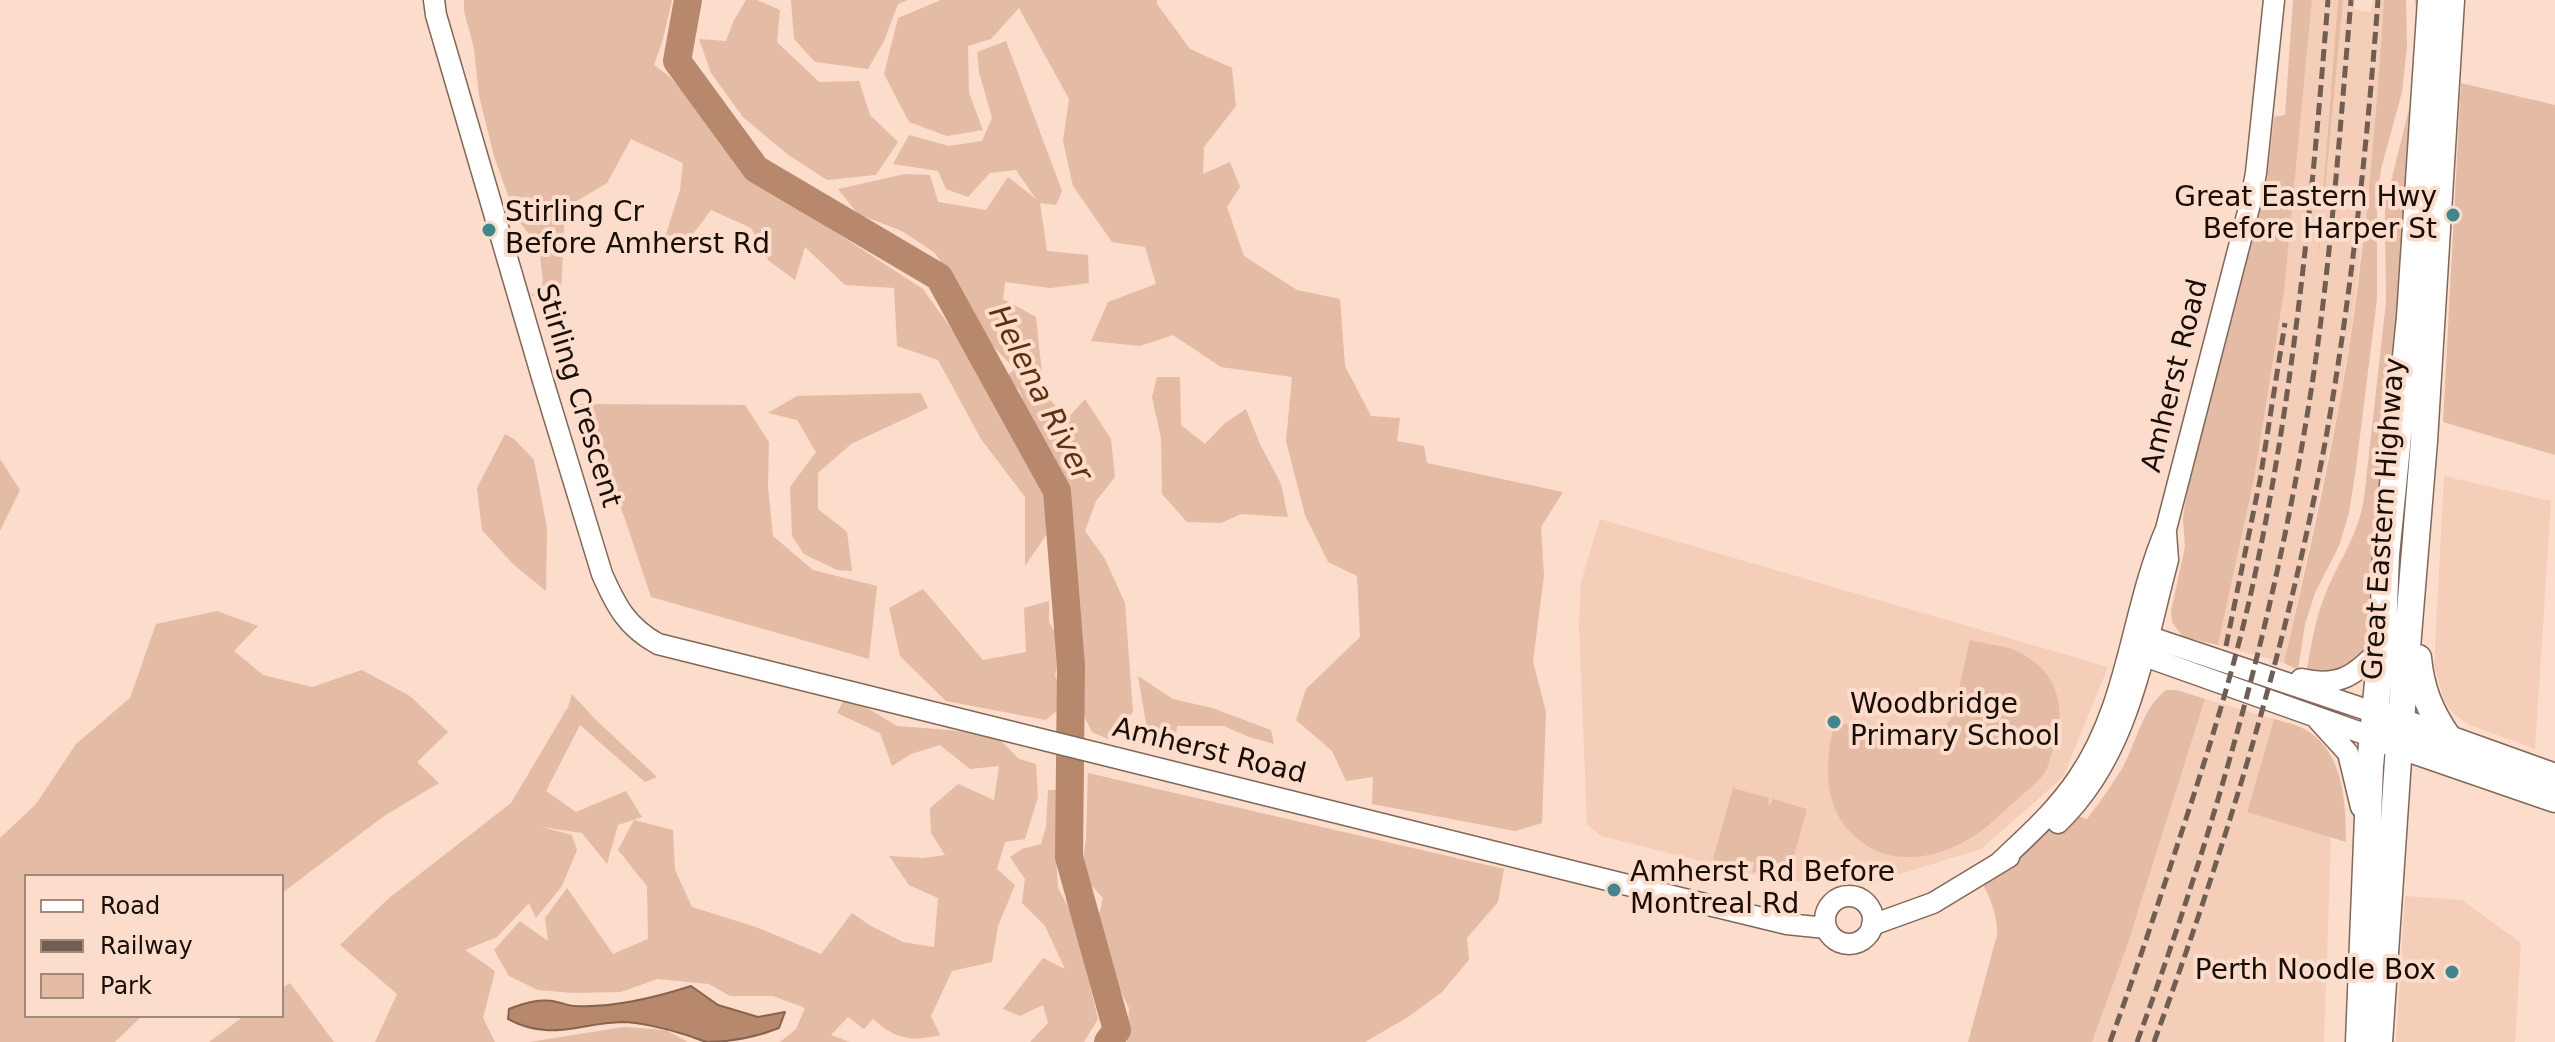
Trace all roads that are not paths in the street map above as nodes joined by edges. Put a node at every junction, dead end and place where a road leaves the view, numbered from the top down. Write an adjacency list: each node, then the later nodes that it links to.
1 (434, 0): 7 (street, Stirling Crescent)
2 (2274, 0): 5 (street, Amherst Road)
3 (2431, 0): 10 (main road, Great Eastern Highway)
4 (2451, 0): 8 (main road, Great Eastern Highway)
5 (2166, 529): 6 (street, Amherst Road); 9 (street, Amherst Road)
6 (2168, 560): 9 (street, Amherst Road); 11 (street)
7 (625, 619): 25 (street, Amherst Road)
8 (2408, 629): 17 (main road, Great Eastern Highway); 18 (main road)
9 (2138, 644): 11 (street); 12 (street); 15 (street, Amherst Road); 22 (street, Amherst Road)
10 (2381, 648): 13 (street); 16 (main road, Great Eastern Highway)
11 (2202, 655): 13 (street)
12 (2201, 676): 14 (street); 15 (street)
13 (2287, 683): 16 (street)
14 (2312, 715): 16 (street); 21 (street)
15 (2126, 716): 22 (street, Amherst Road)
16 (2375, 725): 17 (main road); 21 (main road, Great Eastern Highway)
17 (2401, 733): 18 (main road); 20 (main road); 28 (main road, Great Eastern Highway)
18 (2447, 736): 19 (main road)
19 (2555, 777)
20 (2555, 799)
21 (2367, 837): 27 (main road, Great Eastern Highway)
22 (1999, 863): 24 (street, Amherst Road)
23 (1864, 901): 24 (street); 25 (street); 26 (street)
24 (1933, 903): 26 (street, Amherst Road)
25 (1827, 918): 26 (street)
26 (1872, 925)
27 (2359, 1042)
28 (2379, 1042)

